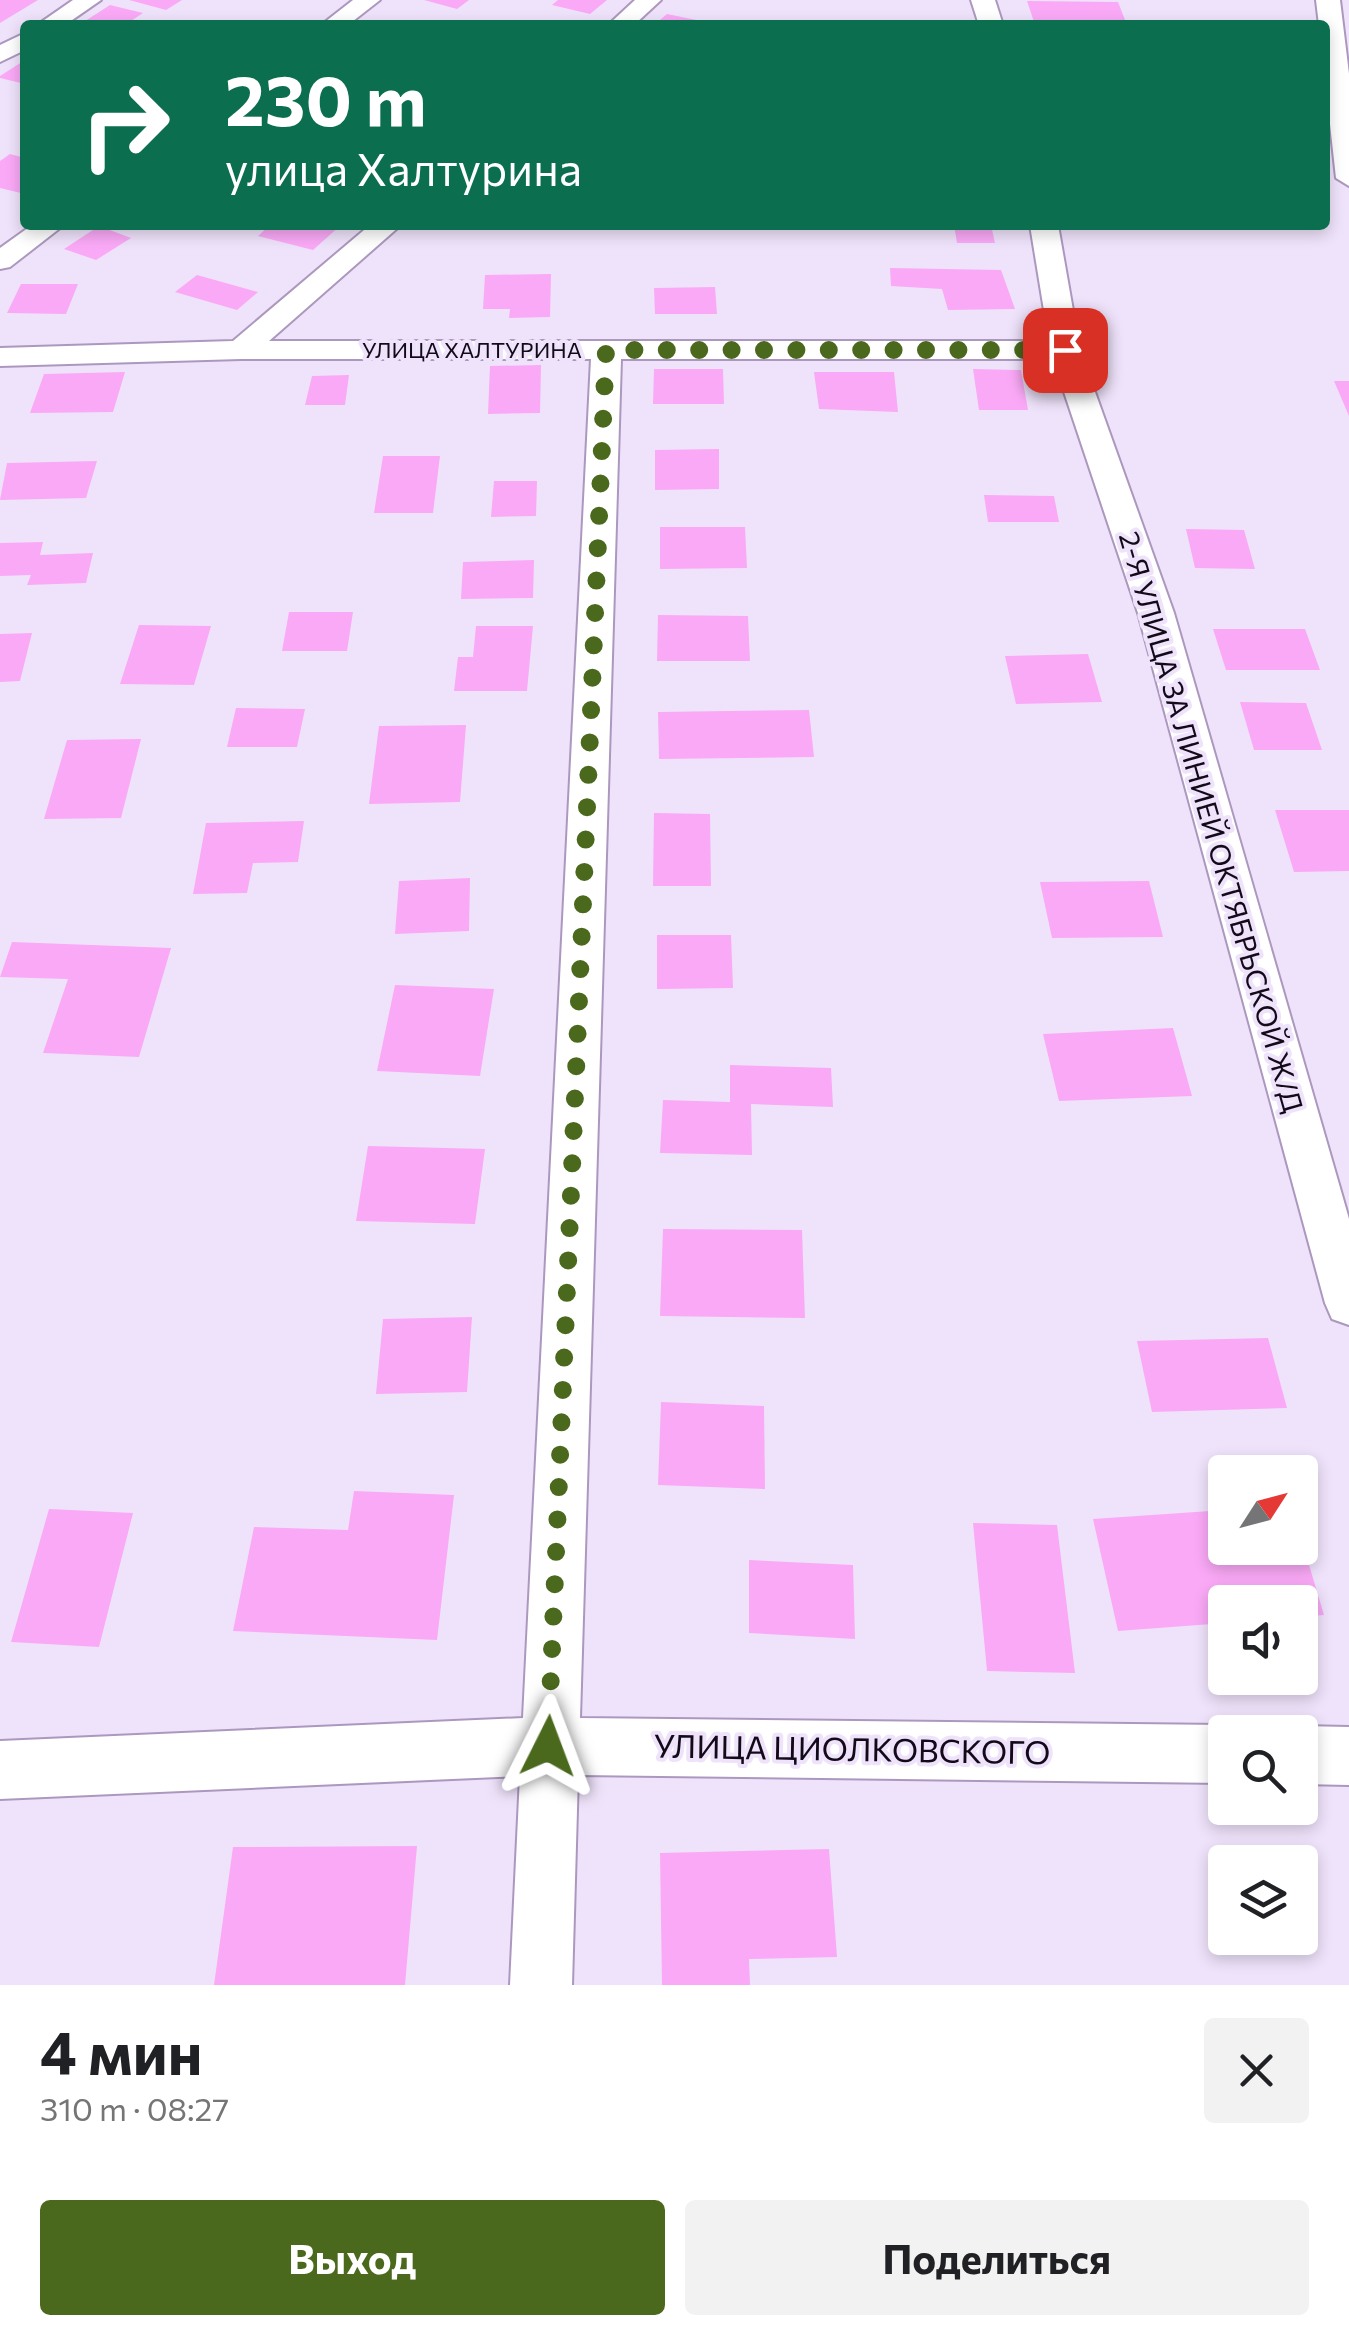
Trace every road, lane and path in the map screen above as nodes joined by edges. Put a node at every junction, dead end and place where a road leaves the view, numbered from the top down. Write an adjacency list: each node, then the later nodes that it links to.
1 (89, 0): 5 (street)
2 (368, 0): 6 (street)
3 (649, 0): 7 (street)
4 (1328, 0): 8 (street)
5 (56, 20)
6 (339, 20)
7 (626, 20)
8 (1349, 178)
9 (43, 230): 12 (street)
10 (381, 230): 13 (street)
11 (1045, 230): 15 (street, 2-Я УЛИЦА ЗА ЛИНИЕЙ ОКТЯБРЬСКОЙ Ж/Д)
12 (0, 261)
13 (242, 350): 14 (street, УЛИЦА ХАЛТУРИНА); 16 (street, УЛИЦА ХАЛТУРИНА)
14 (606, 350): 15 (street, УЛИЦА ХАЛТУРИНА); 18 (street)
15 (1065, 350): 17 (street, 2-Я УЛИЦА ЗА ЛИНИЕЙ ОКТЯБРЬСКОЙ Ж/Д)
16 (0, 357)
17 (1349, 1303)
18 (548, 1746): 19 (street, УЛИЦА ЦИОЛКОВСКОГО); 22 (street, УЛИЦА ЦИОЛКОВСКОГО); 23 (street)
19 (1208, 1754)
20 (1318, 1756): 21 (street)
21 (1349, 1756)
22 (0, 1770)
23 (542, 1985)

